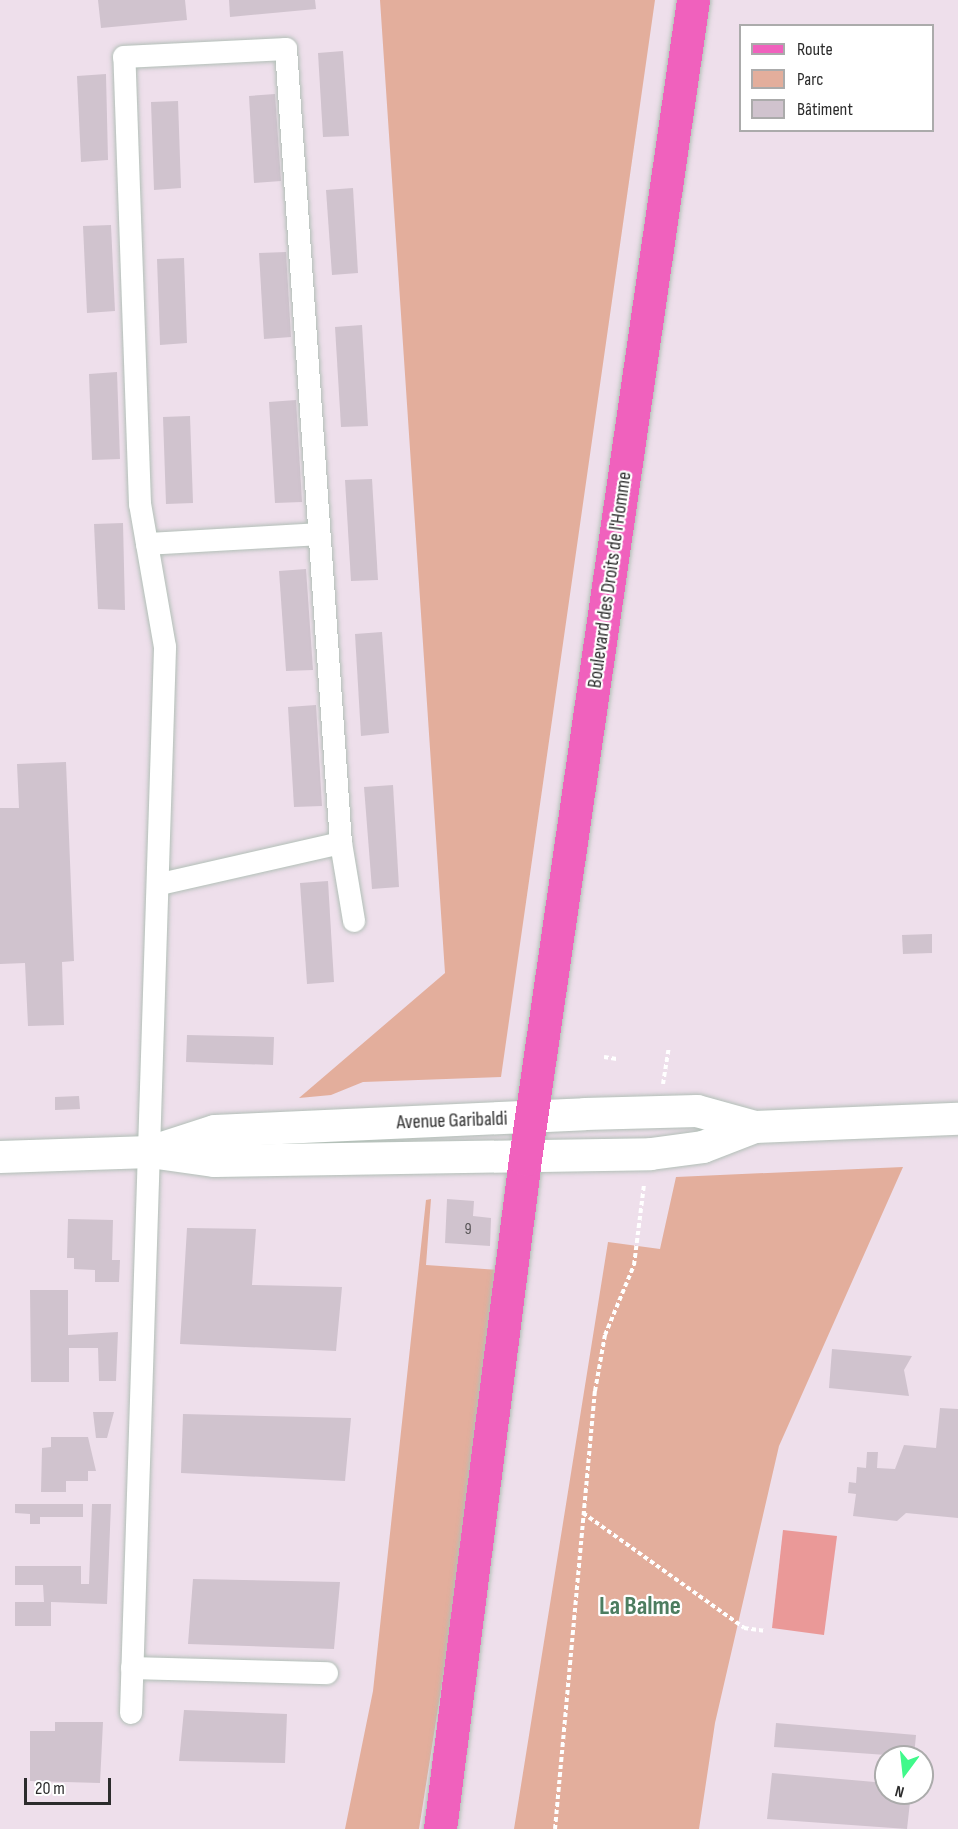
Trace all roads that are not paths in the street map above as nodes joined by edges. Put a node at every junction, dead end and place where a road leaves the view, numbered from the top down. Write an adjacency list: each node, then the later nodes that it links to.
1 (693, 0): 7 (main road, Boulevard des Droits de l'Homme)
2 (320, 534): 3 (street); 3 (street); 4 (street)
3 (147, 544): 5 (street)
4 (340, 843): 5 (street); 6 (street)
5 (160, 884): 10 (street)
6 (354, 921)
7 (534, 1119): 9 (main road, Avenue Garibaldi); 10 (main road, Avenue Garibaldi); 12 (main road, Boulevard des Droits de l'Homme)
8 (958, 1119): 9 (main road, Avenue Garibaldi)
9 (756, 1127): 12 (main road, Avenue Garibaldi)
10 (150, 1152): 11 (main road, Avenue Garibaldi); 12 (main road, Avenue Garibaldi); 13 (street)
11 (0, 1157)
12 (525, 1159): 16 (main road, Boulevard des Droits de l'Homme)
13 (132, 1668): 14 (street); 15 (street)
14 (327, 1673)
15 (130, 1713)
16 (440, 1829)

